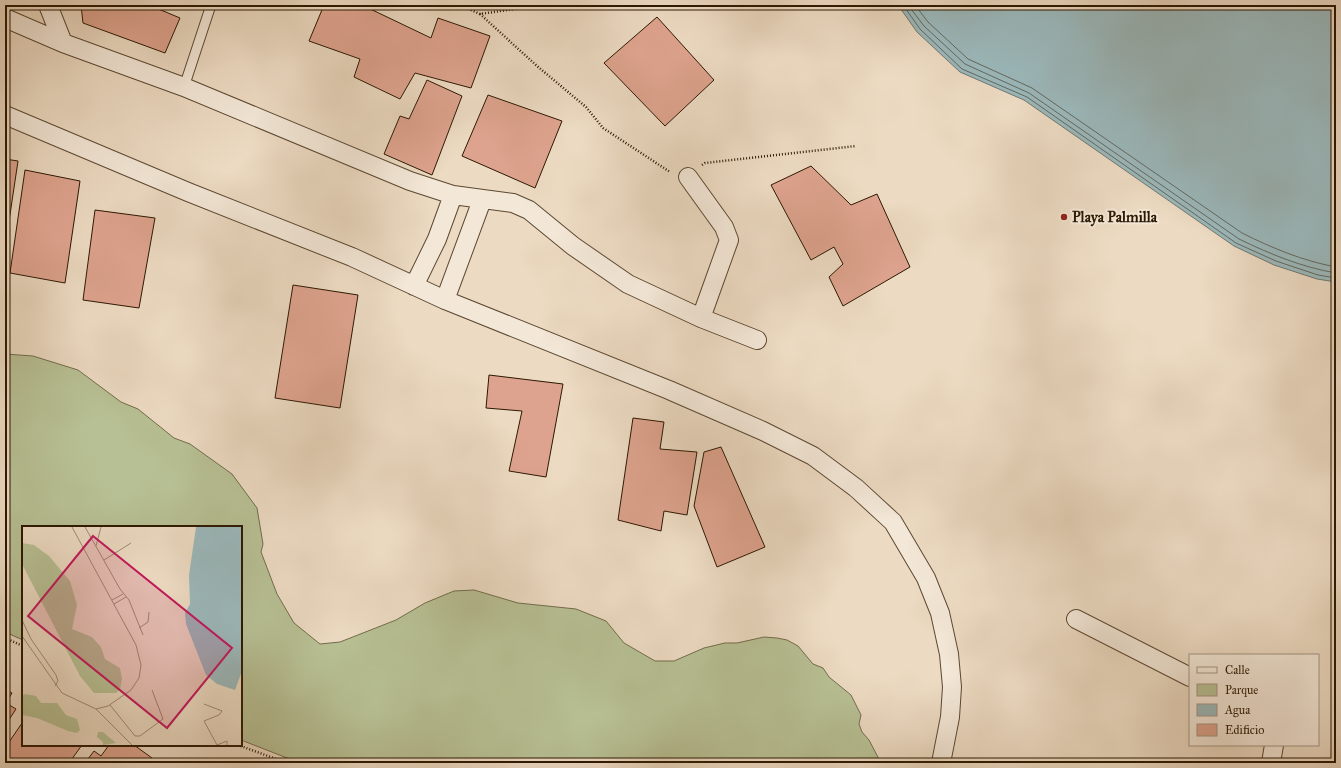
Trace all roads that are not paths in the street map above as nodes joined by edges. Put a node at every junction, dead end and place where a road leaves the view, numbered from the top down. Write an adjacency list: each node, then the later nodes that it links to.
1 (48, 5): 4 (street)
2 (211, 5): 5 (lane)
3 (5, 18): 4 (street)
4 (63, 43): 5 (street)
5 (184, 87): 8 (street)
6 (5, 115): 10 (street)
7 (688, 176): 12 (street)
8 (453, 195): 9 (street); 10 (street)
9 (482, 200): 11 (street); 12 (street)
10 (414, 286): 11 (street)
11 (445, 300): 17 (street)
12 (701, 318): 13 (street)
13 (757, 340)
14 (1076, 619): 15 (street)
15 (1189, 676)
16 (1274, 746): 18 (street)
17 (941, 763)
18 (1271, 763)

